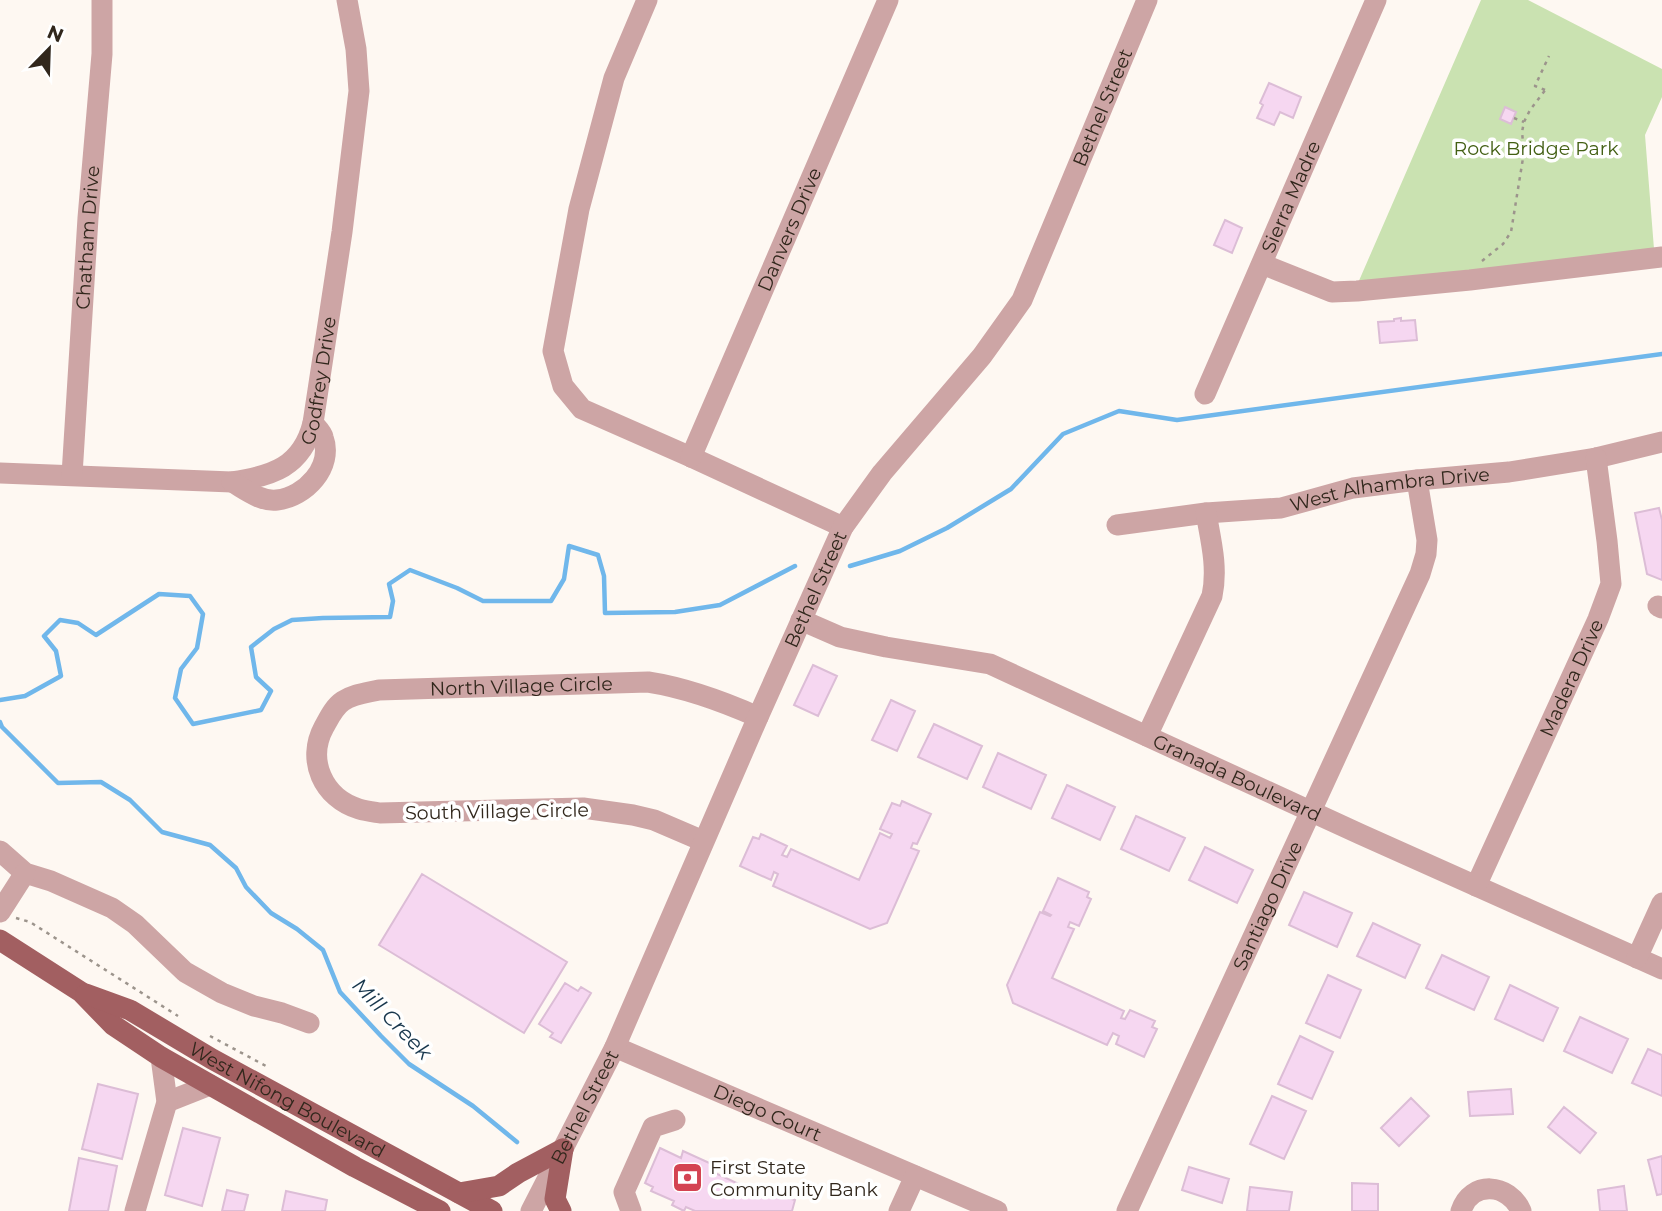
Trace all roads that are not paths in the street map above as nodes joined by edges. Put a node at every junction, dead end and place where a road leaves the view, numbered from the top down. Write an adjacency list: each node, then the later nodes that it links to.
1 (102, 0): 15 (street, Chatham Drive)
2 (348, 0): 10 (street, Godfrey Drive)
3 (647, 0): 12 (street)
4 (888, 0): 12 (street, Danvers Drive)
5 (1147, 0): 20 (street, Bethel Street)
6 (1376, 0): 8 (street, Sierra Madre)
7 (1662, 257): 8 (street)
8 (1262, 264): 9 (street, Sierra Madre)
9 (1205, 394)
10 (313, 423): 17 (street, Godfrey Drive); 17 (street)
11 (1662, 442): 13 (street, West Alhambra Drive)
12 (691, 457): 20 (street)
13 (1596, 458): 16 (street, West Alhambra Drive); 29 (street, Madera Drive)
14 (0, 473): 15 (street, Godfrey Drive)
15 (72, 475): 17 (street, Godfrey Drive)
16 (1417, 480): 18 (street, West Alhambra Drive); 25 (street, Santiago Drive)
17 (232, 482)
18 (1206, 513): 19 (street, West Alhambra Drive); 23 (street)
19 (1117, 525)
20 (843, 527): 21 (street, Bethel Street)
21 (801, 620): 22 (street, Bethel Street); 23 (street, Granada Boulevard)
22 (758, 716): 24 (street, North Village Circle); 26 (street, Bethel Street)
23 (1147, 736): 25 (street, Granada Boulevard)
24 (315, 756): 26 (street, South Village Circle)
25 (1311, 811): 29 (street, Granada Boulevard); 55 (street, Santiago Drive)
26 (703, 841): 37 (street, Bethel Street)
27 (0, 851): 28 (street)
28 (25, 873): 31 (street); 36 (street)
29 (1476, 886): 33 (street, Granada Boulevard)
30 (1662, 903): 33 (street)
31 (1, 910)
32 (0, 940): 35 (main road, West Nifong Boulevard)
33 (1637, 958): 34 (street, Granada Boulevard)
34 (1662, 969)
35 (81, 992): 38 (main road, West Nifong Boulevard); 45 (main road, West Nifong Boulevard)
36 (309, 1023)
37 (615, 1047): 42 (street, Bethel Street); 44 (street, Diego Court)
38 (161, 1057): 39 (main road, West Nifong Boulevard); 40 (street)
39 (210, 1085): 40 (street); 43 (main road, West Nifong Boulevard)
40 (167, 1102): 46 (street)
41 (675, 1120): 52 (street)
42 (563, 1149): 45 (main road); 50 (street, Bethel Street); 51 (main road)
43 (355, 1167): 47 (main road); 48 (main road, West Nifong Boulevard)
44 (915, 1176): 53 (street); 54 (street, Diego Court)
45 (459, 1193): 49 (main road, West Nifong Boulevard)
46 (135, 1211)
47 (414, 1211)
48 (440, 1211)
49 (492, 1211)
50 (531, 1211)
51 (561, 1211)
52 (631, 1211)
53 (899, 1211)
54 (998, 1211)
55 (1127, 1211)
56 (1461, 1211): 57 (street)
57 (1521, 1211)

